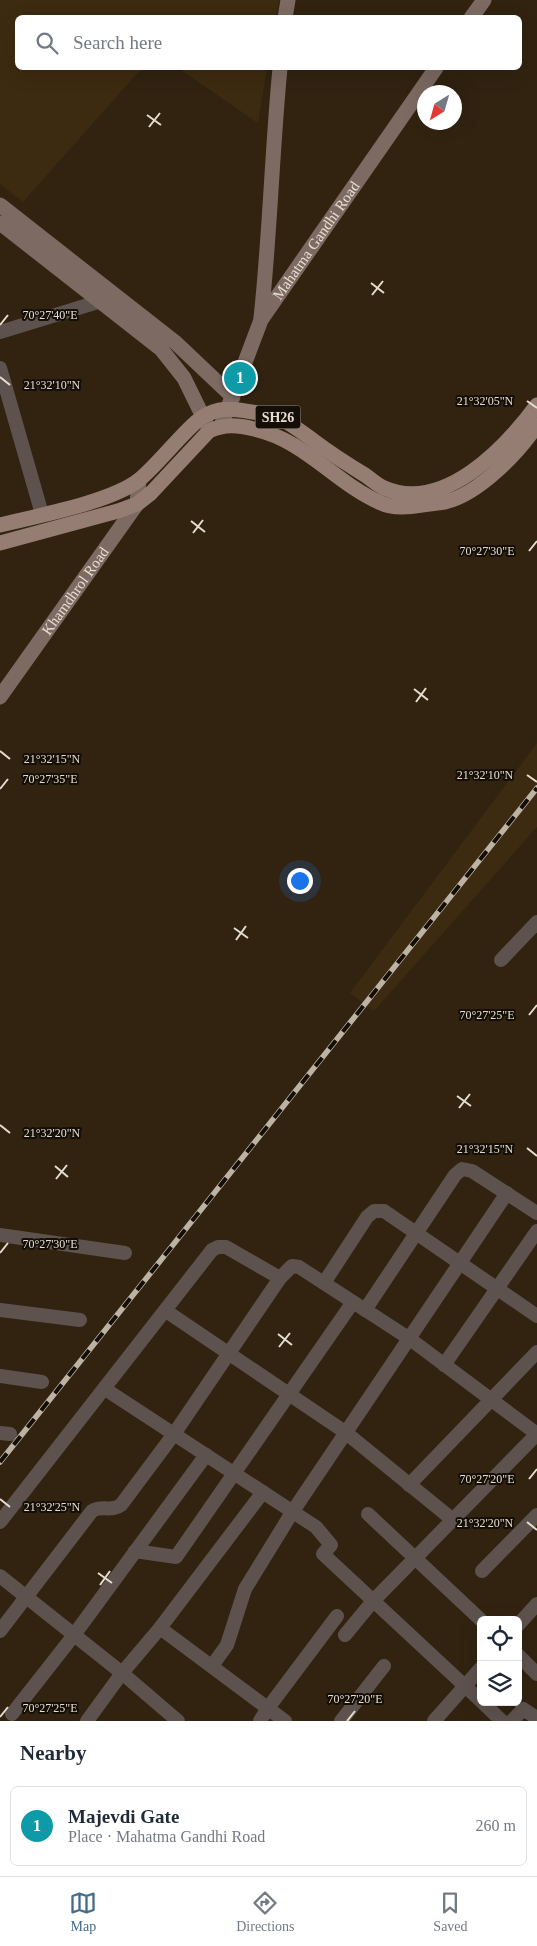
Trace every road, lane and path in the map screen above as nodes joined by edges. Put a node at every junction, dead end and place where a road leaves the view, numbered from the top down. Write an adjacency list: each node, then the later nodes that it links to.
1 (288, 0): 3 (main road)
2 (484, 0): 4 (main road)
3 (286, 15)
4 (473, 15)
5 (280, 70): 10 (main road)
6 (435, 70): 10 (main road, Mahatma Gandhi Road)
7 (0, 205): 13 (main road)
8 (0, 222): 9 (main road)
9 (101, 301): 11 (street); 15 (main road)
10 (261, 320): 13 (main road, Mahatma Gandhi Road)
11 (0, 332)
12 (0, 368): 20 (street)
13 (230, 402): 14 (main road, SH26); 15 (main road, SH26); 16 (main road, Mahatma Gandhi Road)
14 (537, 405)
15 (202, 416): 16 (main road); 18 (main road, SH26)
16 (215, 428): 17 (main road, SH26); 19 (main road)
17 (535, 434)
18 (139, 480): 19 (main road); 20 (main road, SH26)
19 (137, 504): 22 (main road); 23 (main road, Khamdhrol Road)
20 (42, 514): 21 (main road, SH26)
21 (0, 525)
22 (0, 543)
23 (0, 697)
24 (537, 922): 25 (street)
25 (501, 960)
26 (507, 1193): 27 (street); 29 (street); 32 (street)
27 (537, 1213)
28 (537, 1231): 35 (street)
29 (416, 1234): 32 (street); 34 (street); 38 (street)
30 (0, 1235): 31 (street)
31 (125, 1254)
32 (460, 1264): 35 (street); 42 (street)
33 (280, 1278): 34 (street); 39 (street); 44 (street)
34 (324, 1283): 36 (street)
35 (497, 1289): 40 (street); 45 (street)
36 (353, 1302): 38 (street); 49 (street)
37 (0, 1310): 41 (street)
38 (365, 1310): 42 (street)
39 (166, 1311): 44 (street); 48 (street)
40 (537, 1316)
41 (80, 1320)
42 (410, 1339): 45 (street); 51 (street)
43 (537, 1352): 50 (street)
44 (228, 1353): 49 (street); 52 (street)
45 (444, 1365): 50 (street)
46 (0, 1376): 47 (street)
47 (42, 1382)
48 (105, 1388): 52 (street); 62 (street)
49 (289, 1394): 51 (street); 55 (street)
50 (491, 1400): 53 (street); 56 (street)
51 (345, 1432): 56 (street); 58 (street)
52 (174, 1434): 54 (street); 67 (street)
53 (537, 1434): 61 (street)
54 (206, 1454): 55 (street); 63 (street)
55 (234, 1473): 57 (street); 63 (street)
56 (409, 1485): 61 (street)
57 (263, 1492): 58 (street); 73 (street)
58 (293, 1511): 68 (street); 78 (street)
59 (368, 1514): 64 (street)
60 (537, 1516): 65 (street)
61 (452, 1520): 64 (street)
62 (0, 1522)
63 (135, 1551): 75 (street)
64 (414, 1559): 68 (street); 71 (street)
65 (482, 1571)
66 (0, 1576): 67 (street)
67 (27, 1597): 74 (street); 75 (street)
68 (373, 1601): 76 (street); 83 (street)
69 (537, 1604): 72 (street)
70 (337, 1616): 86 (street)
71 (477, 1616)
72 (522, 1621)
73 (160, 1628): 78 (street); 81 (street)
74 (0, 1631)
75 (74, 1635): 81 (street); 87 (street)
76 (345, 1635)
77 (522, 1659): 82 (street)
78 (212, 1666): 86 (street)
79 (384, 1666): 93 (street)
80 (477, 1672): 83 (street)
81 (122, 1673): 89 (street); 90 (street)
82 (537, 1674)
83 (465, 1686): 84 (street); 94 (street)
84 (477, 1697)
85 (486, 1706): 95 (street)
86 (269, 1713): 91 (street); 92 (street)
87 (12, 1714)
88 (537, 1718): 96 (street)
89 (87, 1721)
90 (178, 1721)
91 (260, 1721)
92 (285, 1721)
93 (341, 1721)
94 (434, 1721)
95 (502, 1721)
96 (512, 1721)

